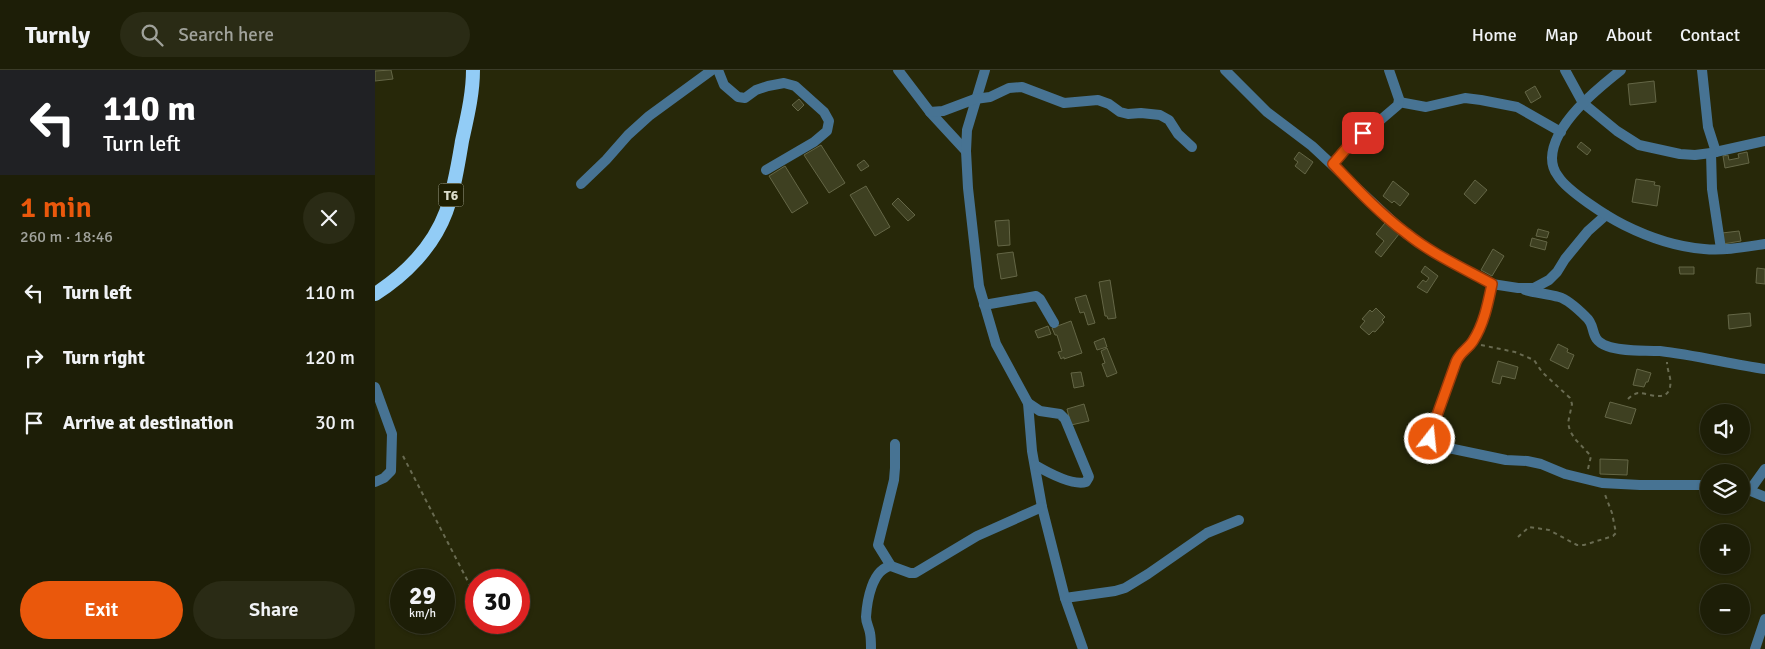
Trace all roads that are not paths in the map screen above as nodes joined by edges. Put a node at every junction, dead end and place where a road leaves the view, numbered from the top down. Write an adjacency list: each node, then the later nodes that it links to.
1 (473, 70): 29 (highway, T6)
2 (712, 70): 23 (street)
3 (718, 70): 22 (street)
4 (899, 70): 15 (street)
5 (995, 70): 11 (street)
6 (1225, 70): 21 (street)
7 (1389, 70): 13 (street)
8 (1565, 70): 14 (street)
9 (1621, 70): 14 (street)
10 (1702, 70): 20 (street)
11 (984, 74): 12 (street)
12 (975, 99): 15 (street); 18 (street); 19 (street)
13 (1399, 102): 16 (street); 21 (street)
14 (1583, 103): 16 (street); 20 (street)
15 (930, 112): 19 (street)
16 (1561, 132): 24 (street)
17 (1765, 141): 20 (street)
18 (1192, 147)
19 (966, 151): 30 (street)
20 (1714, 153): 26 (street)
21 (1333, 164): 27 (street)
22 (766, 170)
23 (581, 184)
24 (1606, 215): 26 (street); 28 (street)
25 (1765, 244): 26 (street)
26 (1721, 249)
27 (1492, 284): 28 (street); 40 (street)
28 (1518, 288): 32 (street)
29 (375, 294)
30 (984, 305): 31 (street); 34 (street)
31 (1054, 323)
32 (1765, 369)
33 (375, 387): 38 (street)
34 (1028, 402): 36 (street); 36 (street)
35 (895, 444): 45 (street)
36 (1035, 465): 43 (street)
37 (1765, 470): 39 (street)
38 (375, 482)
39 (1750, 484)
40 (1700, 485)
41 (1750, 491): 42 (street)
42 (1765, 497)
43 (1042, 507): 45 (street); 46 (street)
44 (1239, 520): 46 (street)
45 (891, 566): 48 (street)
46 (1065, 598): 49 (street)
47 (1765, 619): 50 (street)
48 (871, 649)
49 (1083, 649)
50 (1755, 649)

